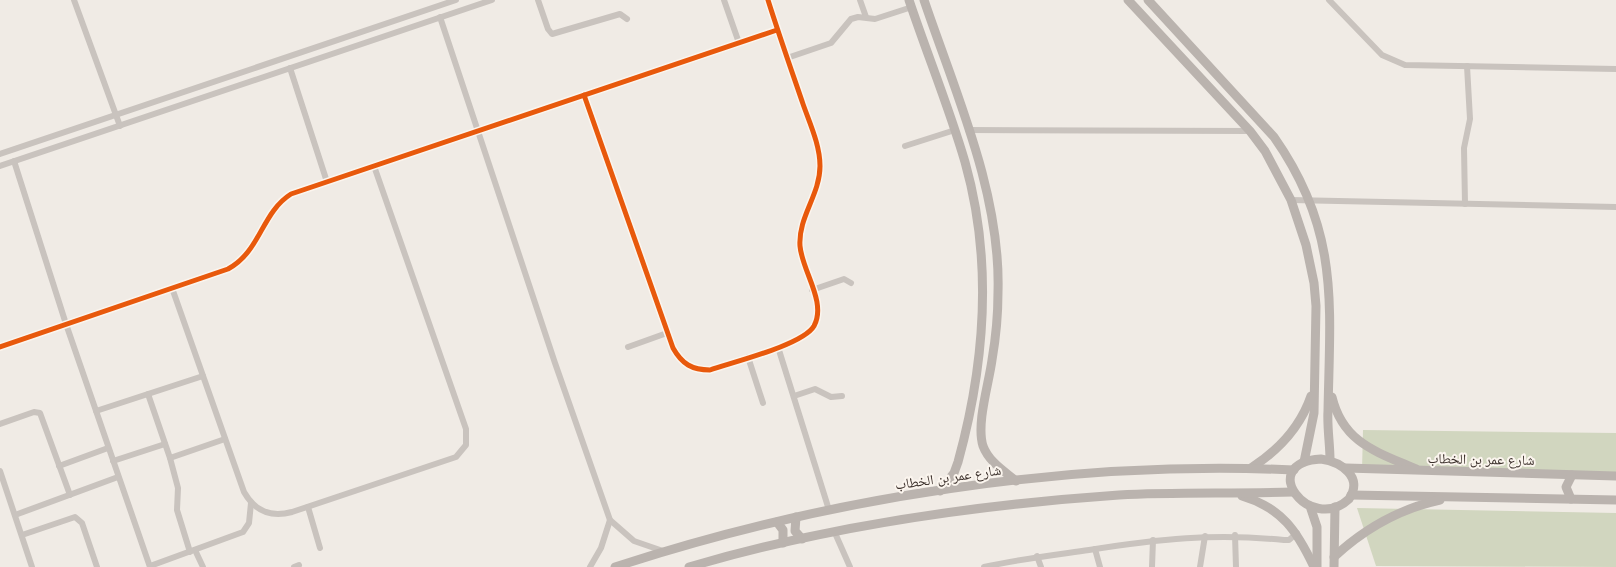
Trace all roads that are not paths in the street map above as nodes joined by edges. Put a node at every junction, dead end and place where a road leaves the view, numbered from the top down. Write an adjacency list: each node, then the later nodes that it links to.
1 (74, 0): 23 (street)
2 (456, 0): 23 (street)
3 (492, 0): 13 (street)
4 (538, 0): 15 (street)
5 (724, 0): 17 (street)
6 (768, 0): 16 (street)
7 (860, 0): 14 (street)
8 (924, 0): 26 (street)
9 (1128, 0): 28 (street)
10 (1148, 0): 36 (street)
11 (1329, 0): 19 (street)
12 (910, 4): 14 (street); 25 (street)
13 (440, 17): 20 (street); 27 (street)
14 (866, 17): 18 (street)
15 (628, 19)
16 (778, 30): 17 (street); 18 (street)
17 (739, 43): 22 (street)
18 (787, 58): 45 (street)
19 (1467, 66): 21 (street); 37 (street)
20 (290, 68): 24 (street); 34 (street)
21 (1616, 69)
22 (584, 95): 27 (street); 47 (street)
23 (116, 115): 24 (street); 30 (street)
24 (120, 126): 31 (street)
25 (955, 130): 29 (street); 40 (street)
26 (968, 130): 28 (street); 39 (street)
27 (477, 131): 33 (street); 93 (street)
28 (1250, 131): 35 (street)
29 (905, 146)
30 (0, 154)
31 (14, 161): 32 (street); 46 (street)
32 (0, 166)
33 (374, 166): 34 (street); 88 (street)
34 (327, 182): 44 (street)
35 (1291, 200): 36 (street); 42 (street)
36 (1310, 200): 37 (street); 41 (street)
37 (1464, 204): 38 (street)
38 (1616, 207)
39 (993, 229): 40 (street); 77 (street)
40 (980, 231): 78 (street)
41 (1326, 262): 42 (street); 52 (street)
42 (1310, 265): 54 (street)
43 (851, 283): 45 (street)
44 (172, 288): 46 (street); 53 (street)
45 (812, 290): 50 (street)
46 (66, 324): 48 (street); 59 (street)
47 (668, 333): 49 (street); 51 (street)
48 (0, 347)
49 (628, 347)
50 (778, 347): 51 (street); 56 (street)
51 (748, 357): 58 (street)
52 (1330, 375): 65 (street); 73 (street)
53 (203, 376): 55 (street); 61 (street)
54 (1314, 388): 67 (street); 70 (street)
55 (148, 394): 59 (street); 62 (street)
56 (794, 396): 57 (street); 90 (street)
57 (842, 396)
58 (763, 403)
59 (96, 411): 63 (street)
60 (0, 424): 68 (street)
61 (225, 439): 64 (street); 86 (street)
62 (165, 444): 64 (street); 66 (street)
63 (108, 448): 66 (street); 68 (street)
64 (170, 458): 105 (street)
65 (1330, 460): 67 (street); 69 (street)
66 (112, 461): 76 (street)
67 (1304, 462): 71 (street)
68 (60, 466): 81 (street)
69 (1346, 468): 73 (street, شارع عمر بن الخطاب); 82 (street)
70 (1250, 469): 71 (street, شارع عمر بن الخطاب); 77 (street, شارع عمر بن الخطاب)
71 (1294, 470): 79 (street)
72 (0, 471): 91 (street)
73 (1423, 472): 74 (street, شارع عمر بن الخطاب)
74 (1572, 475): 75 (street, شارع عمر بن الخطاب); 84 (street)
75 (1616, 476)
76 (118, 477): 81 (street); 111 (street)
77 (1016, 481): 78 (street, شارع عمر بن الخطاب)
78 (940, 491): 90 (street, شارع عمر بن الخطاب)
79 (1293, 492): 80 (street); 87 (street)
80 (1234, 494): 95 (street); 96 (street)
81 (70, 495): 91 (street)
82 (1351, 495): 83 (street); 89 (street)
83 (1457, 497): 84 (street); 108 (street)
84 (1571, 499): 85 (street)
85 (1616, 500)
86 (251, 503): 88 (street); 105 (street)
87 (1310, 506): 89 (street); 123 (street)
88 (308, 507): 103 (street)
89 (1335, 507): 108 (street)
90 (829, 510): 92 (street, شارع عمر بن الخطاب)
91 (15, 514): 97 (street)
92 (796, 517): 94 (street, شارع عمر بن الخطاب); 100 (street)
93 (610, 520): 106 (street); 113 (street)
94 (777, 522): 102 (street); 106 (street, شارع عمر بن الخطاب)
95 (835, 533): 100 (street); 116 (street)
96 (1298, 533): 99 (street); 123 (street)
97 (22, 535): 109 (street); 110 (street)
98 (1205, 536): 99 (street); 101 (street); 121 (street)
99 (1235, 536): 122 (street)
100 (802, 539): 102 (street)
101 (1153, 540): 104 (street); 120 (street)
102 (783, 543): 115 (street)
103 (320, 548)
104 (1095, 549): 107 (street); 119 (street)
105 (193, 551): 111 (street); 112 (street)
106 (664, 551): 114 (street, شارع عمر بن الخطاب)
107 (1037, 556): 117 (street); 118 (street)
108 (1334, 557): 124 (street)
109 (32, 567)
110 (97, 567)
111 (150, 567)
112 (202, 567)
113 (590, 567)
114 (615, 567)
115 (689, 567)
116 (850, 567)
117 (984, 567)
118 (1040, 567)
119 (1100, 567)
120 (1152, 567)
121 (1200, 567)
122 (1236, 567)
123 (1316, 567)
124 (1334, 567)

